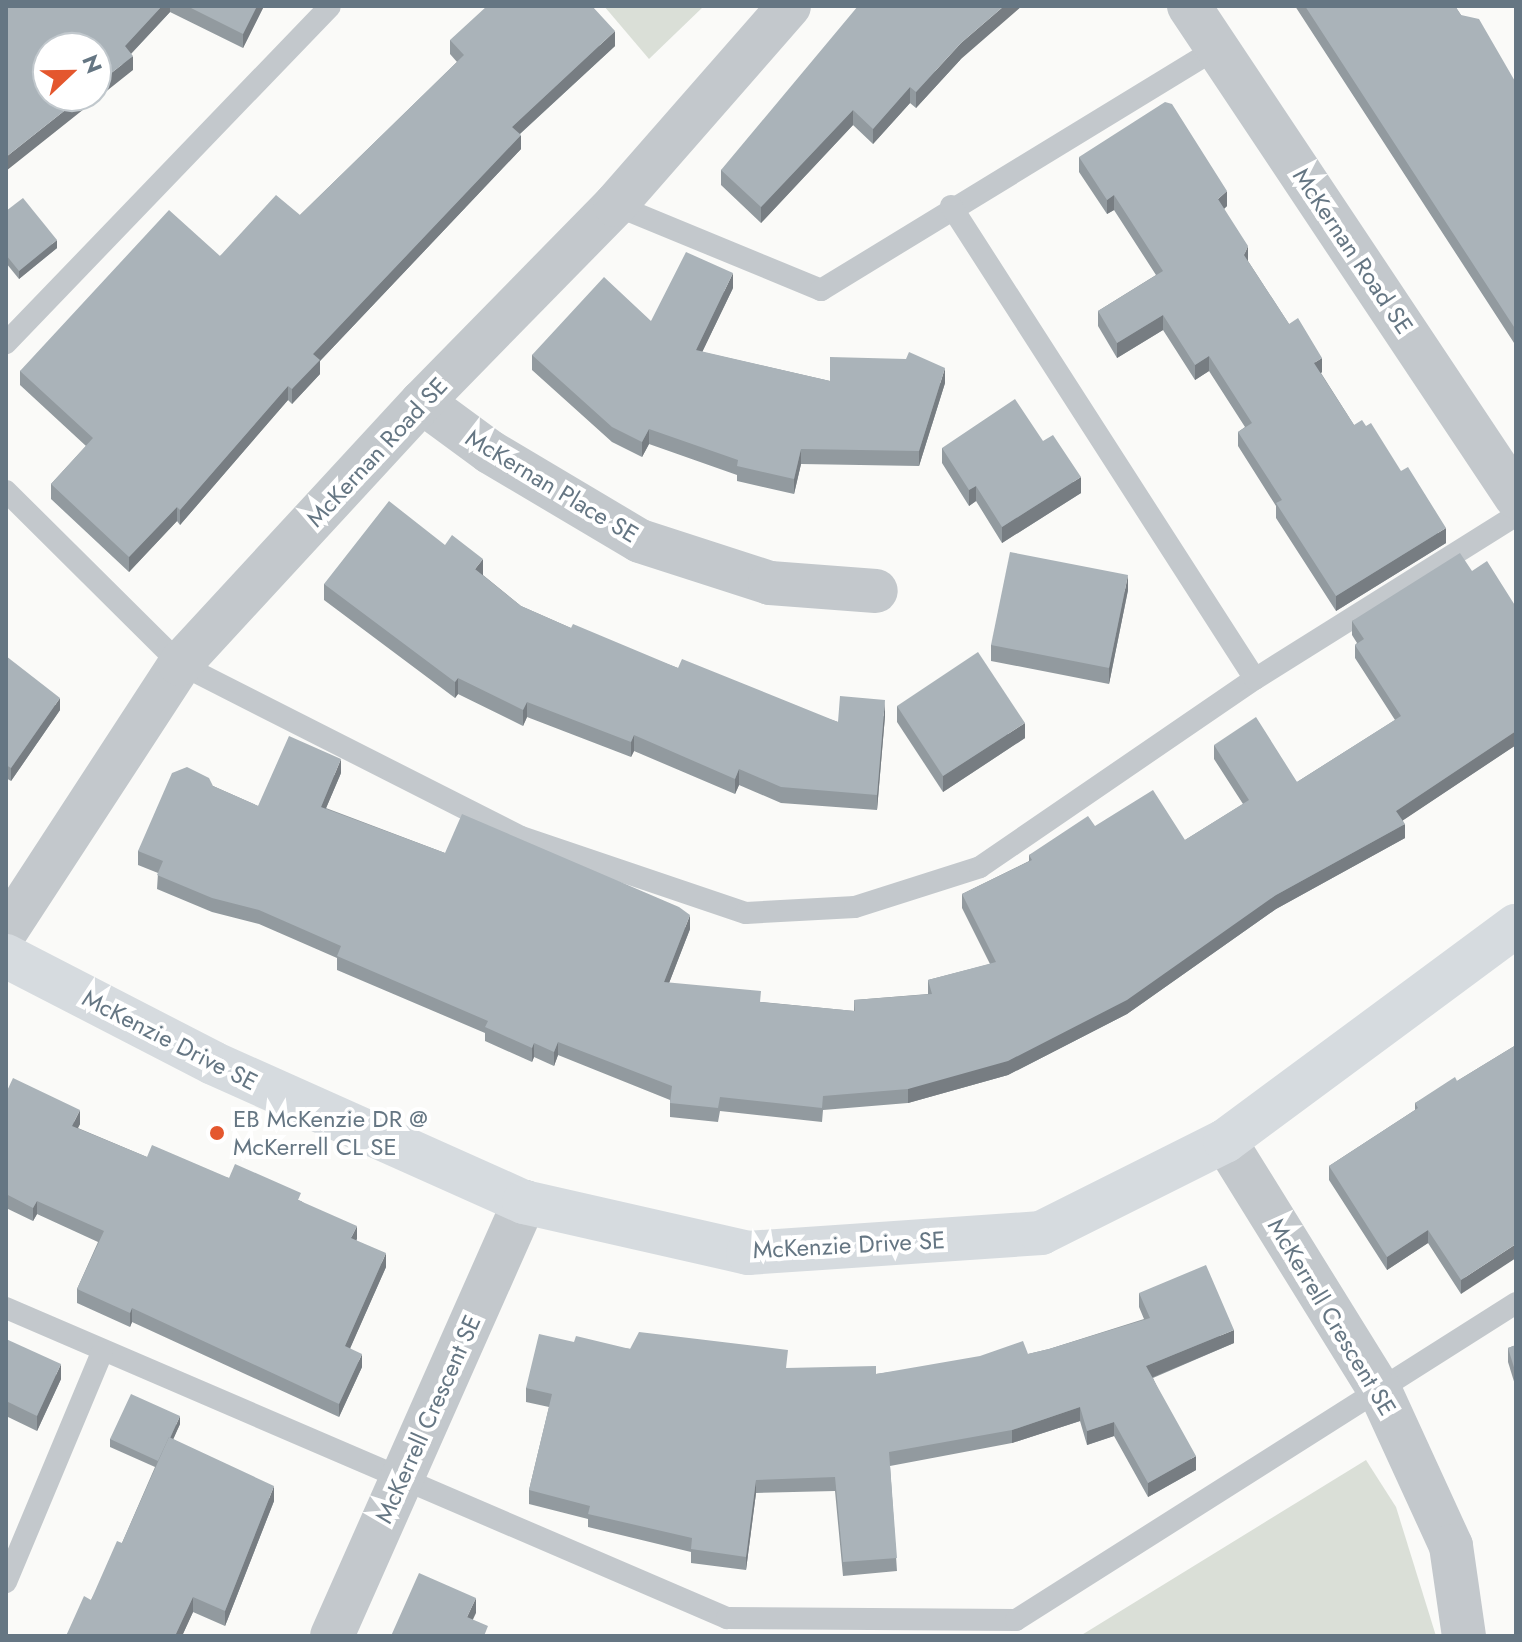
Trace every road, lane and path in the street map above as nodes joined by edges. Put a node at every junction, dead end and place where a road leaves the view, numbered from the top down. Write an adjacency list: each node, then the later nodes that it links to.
1 (330, 6): 7 (lane)
2 (789, 6): 5 (street, McKernan Road SE)
3 (1189, 6): 4 (street, McKernan Road SE)
4 (1218, 48): 6 (lane); 10 (street, McKernan Road SE)
5 (615, 205): 6 (lane); 8 (street, McKernan Road SE)
6 (951, 206): 14 (lane)
7 (6, 343)
8 (422, 402): 12 (street, McKernan Place SE); 13 (street, McKernan Road SE)
9 (6, 491): 13 (lane)
10 (1516, 497)
11 (1516, 515): 14 (lane)
12 (876, 591)
13 (180, 664): 14 (lane); 16 (street, McKernan Road SE)
14 (1255, 679)
15 (1516, 926): 18 (street, McKenzie Drive SE)
16 (6, 931)
17 (6, 956): 19 (street, McKenzie Drive SE)
18 (1225, 1141): 19 (street, McKenzie Drive SE); 23 (street, McKerrell Crescent SE)
19 (524, 1202): 24 (street, McKerrell Crescent SE)
20 (1516, 1303): 23 (lane)
21 (6, 1308): 22 (lane)
22 (102, 1352): 24 (lane); 25 (lane)
23 (1381, 1393): 26 (lane); 28 (street, McKerrell Crescent SE)
24 (402, 1478): 26 (lane); 27 (street, McKerrell Crescent SE)
25 (6, 1582)
26 (1017, 1628)
27 (332, 1636)
28 (1464, 1636)

